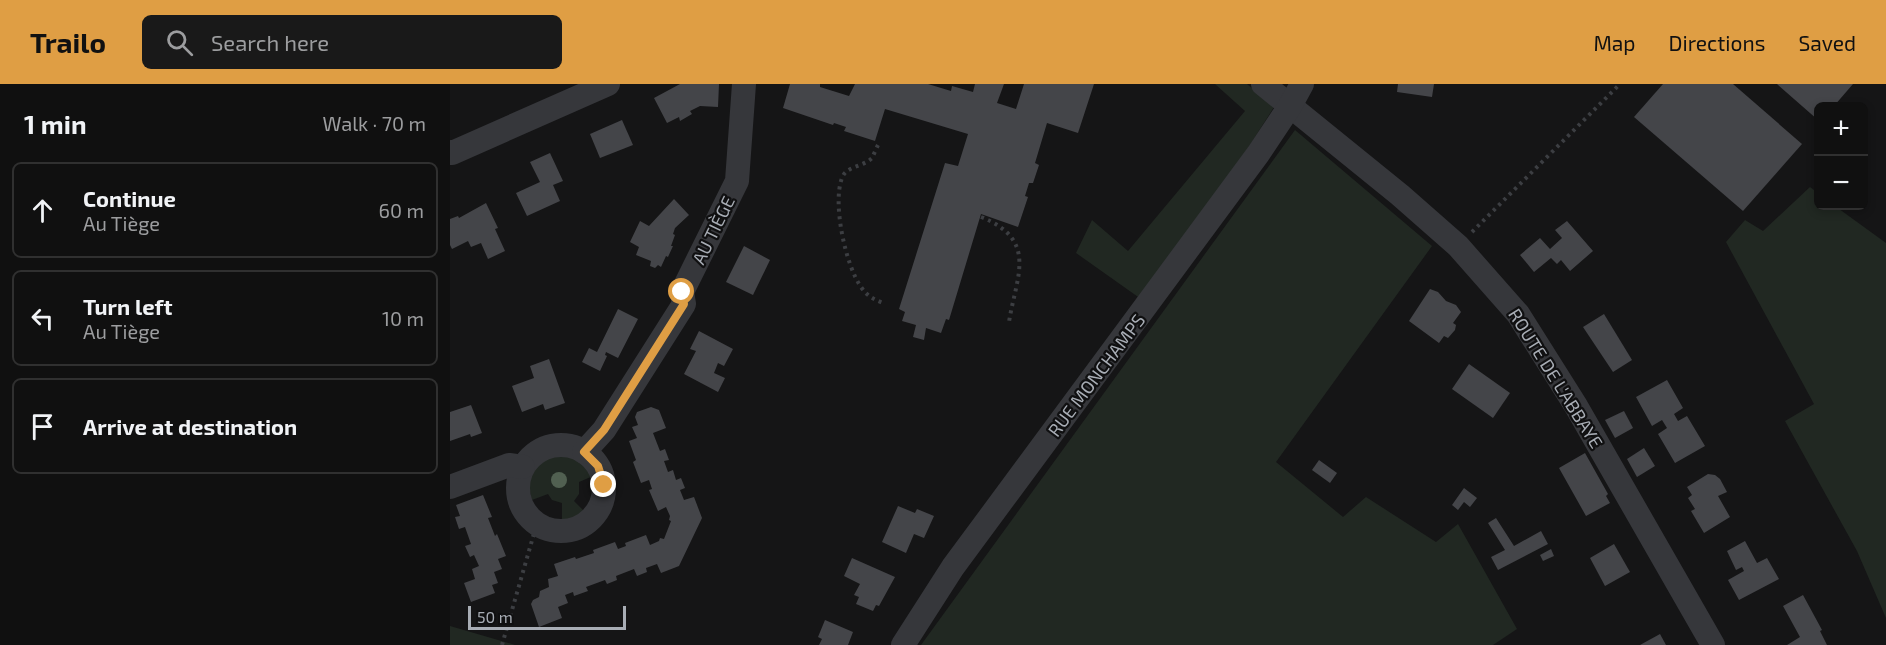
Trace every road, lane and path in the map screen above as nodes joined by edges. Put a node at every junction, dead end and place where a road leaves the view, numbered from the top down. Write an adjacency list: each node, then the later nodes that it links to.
1 (608, 84): 8 (street)
2 (744, 84): 13 (street, AU TIÈGE)
3 (1263, 84): 6 (street, ROUTE DE L'ABBAYE)
4 (1302, 84): 6 (street, RUE MONCHAMPS)
5 (1620, 84): 10 (path)
6 (1290, 106): 10 (street, ROUTE DE L'ABBAYE); 18 (street, RUE MONCHAMPS)
7 (878, 145): 11 (path)
8 (450, 152)
9 (981, 217): 12 (path)
10 (1458, 246): 19 (street, ROUTE DE L'ABBAYE)
11 (883, 303)
12 (1009, 322)
13 (584, 452): 14 (street); 16 (street)
14 (523, 467): 15 (street); 16 (street)
15 (450, 487)
16 (537, 523): 17 (path)
17 (502, 645)
18 (903, 645)
19 (1713, 645)

